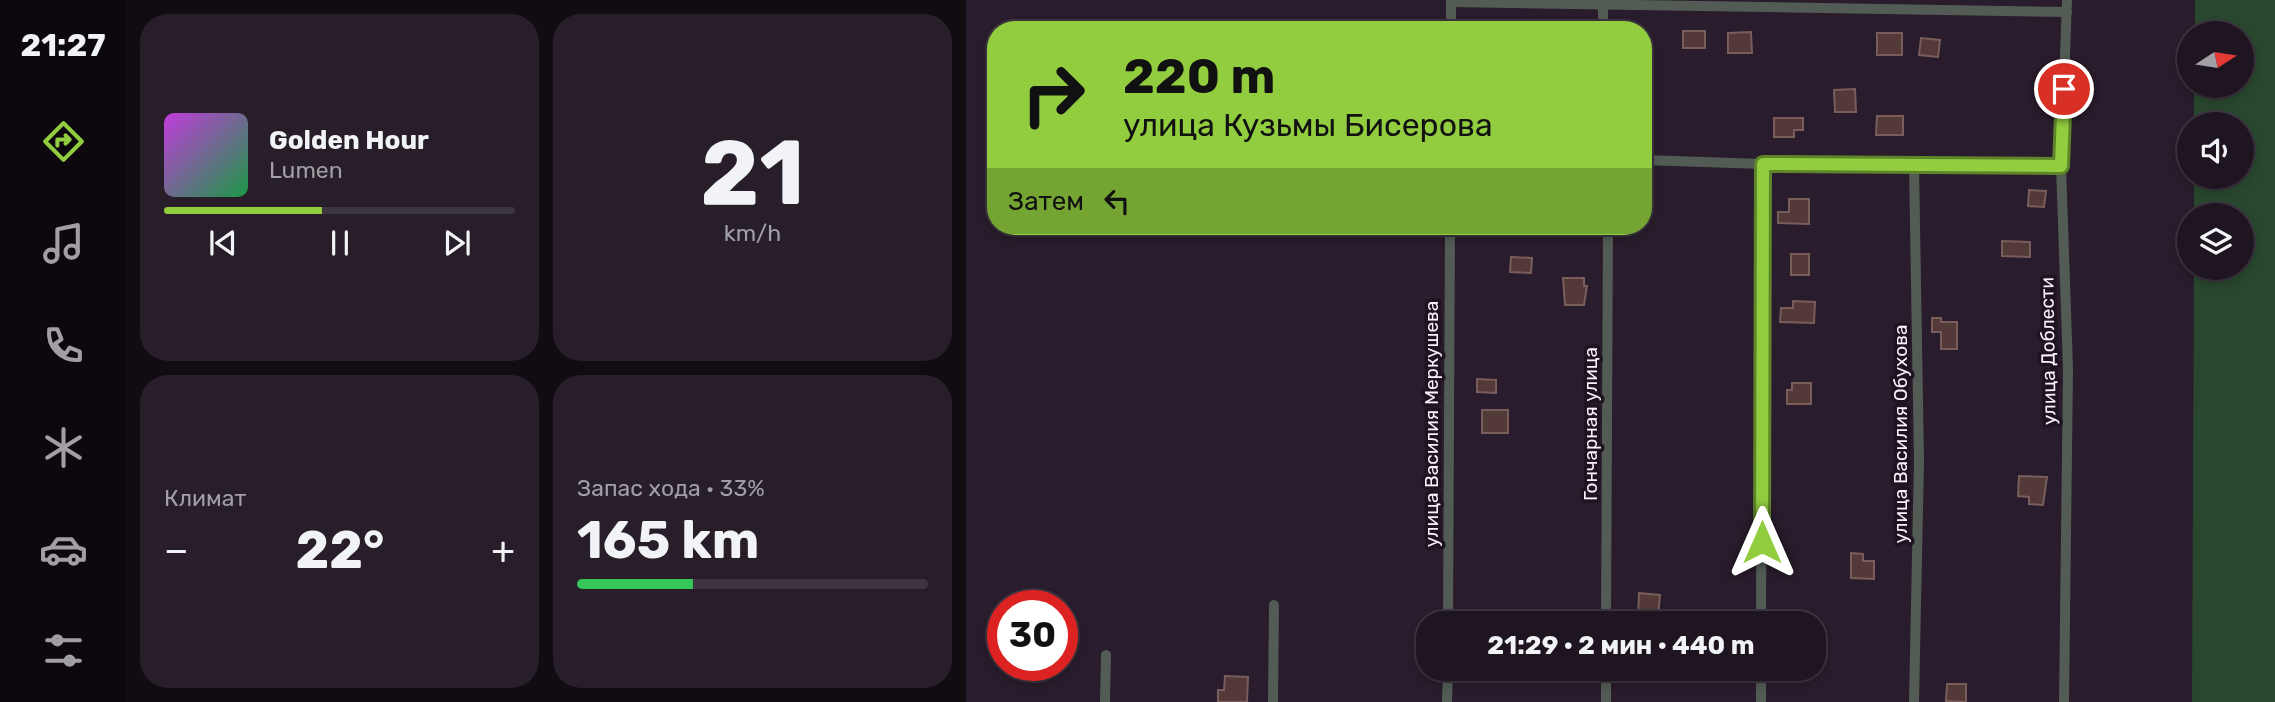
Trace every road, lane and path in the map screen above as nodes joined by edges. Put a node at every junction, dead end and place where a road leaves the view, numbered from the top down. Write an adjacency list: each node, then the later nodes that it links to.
1 (1451, 1): 2 (street); 4 (street)
2 (1603, 2): 3 (street); 5 (street)
3 (2067, 6): 9 (street, улица Доблести)
4 (1451, 21)
5 (1603, 21)
6 (1652, 160): 7 (street)
7 (1763, 164): 8 (street); 15 (street)
8 (1914, 165): 9 (street); 25 (street, улица Василия Обухова)
9 (2061, 166): 26 (street, улица Доблести)
10 (1450, 235): 13 (street, улица Василия Меркушева)
11 (1608, 235): 14 (street, Гончарная улица)
12 (1274, 605): 21 (street)
13 (1448, 611)
14 (1606, 611)
15 (1761, 611)
16 (1106, 655): 20 (street)
17 (1448, 681): 22 (street)
18 (1606, 681): 23 (street)
19 (1761, 681): 24 (street)
20 (1105, 702)
21 (1273, 702)
22 (1447, 702)
23 (1606, 702)
24 (1761, 702)
25 (1914, 702)
26 (2064, 702)

